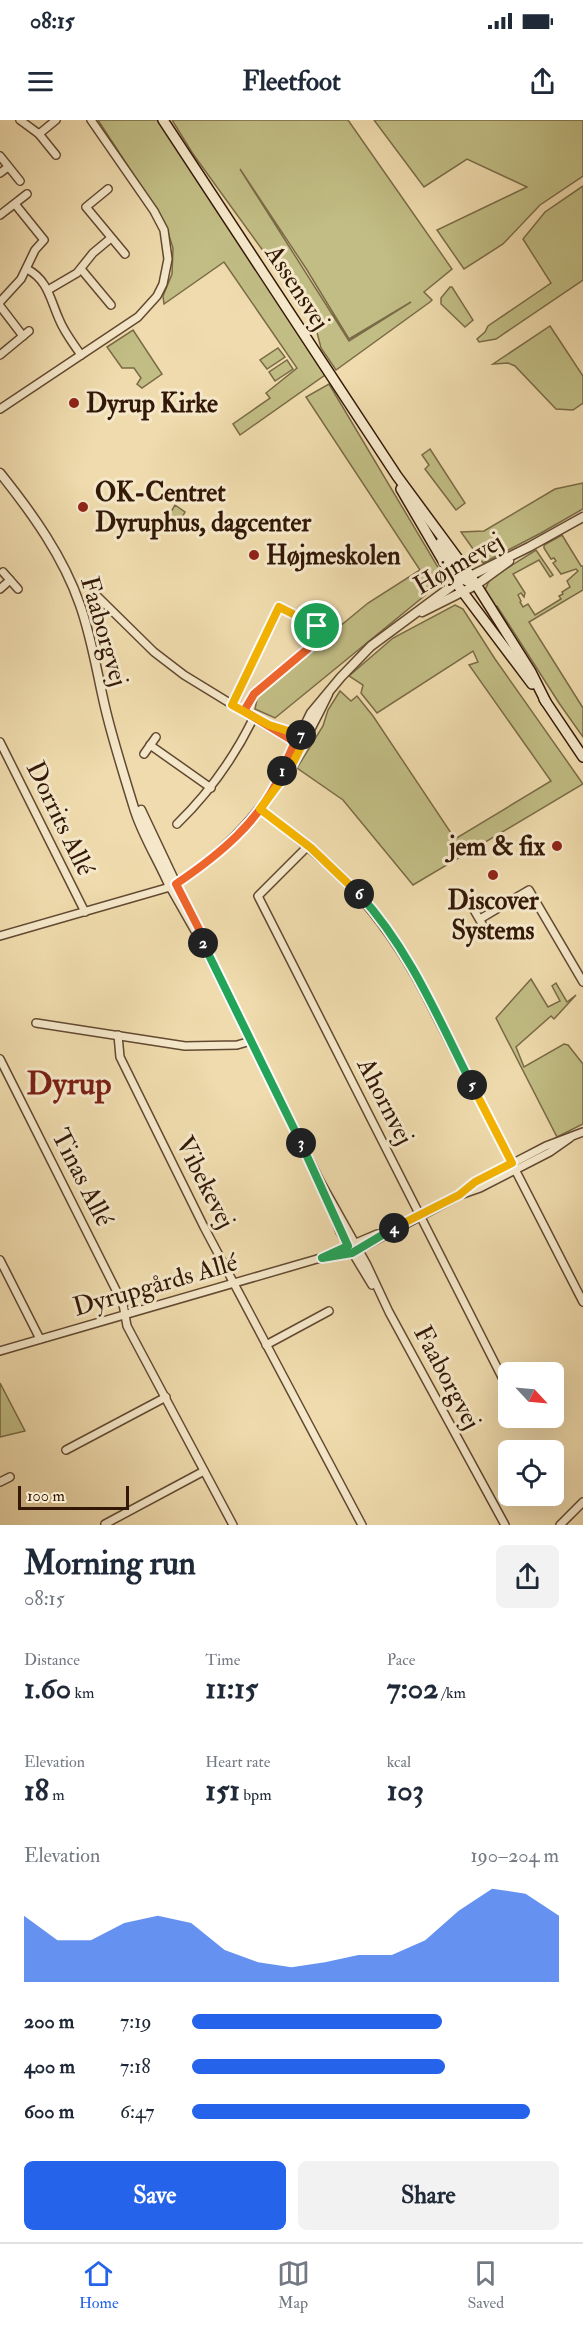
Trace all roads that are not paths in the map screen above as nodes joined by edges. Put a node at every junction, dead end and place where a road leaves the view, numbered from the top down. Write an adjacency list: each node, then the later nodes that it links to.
1 (20, 120): 5 (street)
2 (56, 120): 5 (street)
3 (91, 120): 23 (street)
4 (163, 120): 27 (main road, Assensvej)
5 (39, 134): 6 (street)
6 (56, 155)
7 (0, 156): 8 (street)
8 (8, 167): 9 (street); 10 (street)
9 (0, 173)
10 (20, 181)
11 (108, 189): 15 (street)
12 (27, 194): 13 (street)
13 (15, 204): 14 (street); 17 (street)
14 (0, 215)
15 (111, 238): 16 (street); 18 (street)
16 (125, 254)
17 (27, 269): 19 (street); 20 (street)
18 (81, 269): 19 (street); 21 (street)
19 (48, 290): 23 (street)
20 (0, 304): 22 (street)
21 (111, 305)
22 (0, 355)
23 (81, 355): 24 (street)
24 (1, 409)
25 (0, 473): 28 (street, Faaborgvej)
26 (0, 480): 28 (street, Faaborgvej)
27 (398, 480): 32 (main road, Assensvej); 32 (main road, Assensvej)
28 (11, 490): 53 (street, Faaborgvej)
29 (583, 517): 30 (street, Højmevej)
30 (529, 547): 32 (street, Højmevej); 34 (street, Højmevej)
31 (3, 572): 33 (street)
32 (463, 579): 34 (main road); 34 (main road, Assensvej); 38 (street, Højmevej)
33 (10, 580): 35 (street); 36 (street)
34 (469, 588): 38 (street, Højmevej); 39 (main road, Assensvej); 39 (main road, Assensvej)
35 (0, 589)
36 (18, 589)
37 (98, 597): 40 (street)
38 (409, 617): 44 (street, Højmevej)
39 (546, 702): 48 (main road, Assensvej)
40 (232, 705): 41 (street); 41 (street)
41 (244, 711): 42 (street)
42 (255, 717): 44 (street); 49 (street)
43 (156, 736): 46 (street)
44 (301, 740): 50 (street, Højmevej)
45 (0, 742): 55 (street, Dorrits Allé)
46 (150, 745): 47 (street); 49 (street)
47 (144, 754)
48 (583, 757)
49 (211, 788): 51 (street)
50 (260, 809): 52 (street); 53 (street, Højmevej)
51 (177, 824)
52 (308, 846): 65 (street); 66 (street, Ahornvej)
53 (172, 883): 55 (street, Højmevej); 62 (street, Faaborgvej)
54 (474, 910): 56 (street)
55 (85, 912): 58 (street, Højmevej)
56 (480, 919): 57 (street); 59 (street)
57 (485, 929)
58 (0, 936)
59 (583, 982)
60 (36, 1023): 61 (street)
61 (118, 1035): 62 (street); 69 (street, Vibekevej)
62 (251, 1041): 67 (street, Faaborgvej)
63 (0, 1059): 72 (street, Tinas Allé)
64 (583, 1132): 65 (street, Dyrupgårds Allé)
65 (514, 1167): 66 (street, Dyrupgårds Allé); 70 (street)
66 (420, 1215): 67 (street, Dyrupgårds Allé); 76 (street, Ahornvej)
67 (353, 1248): 69 (street, Dyrupgårds Allé); 86 (street, Faaborgvej)
68 (0, 1260): 73 (street)
69 (233, 1283): 72 (street, Dyrupgårds Allé); 74 (street, Vibekevej)
70 (583, 1302)
71 (329, 1311): 74 (street)
72 (125, 1315): 73 (street, Dyrupgårds Allé); 77 (street, Tinas Allé)
73 (40, 1339): 75 (street, Dyrupgårds Allé)
74 (266, 1345): 85 (street, Vibekevej)
75 (0, 1351)
76 (498, 1369)
77 (166, 1397): 78 (street); 79 (street, Tinas Allé)
78 (66, 1450)
79 (204, 1471): 83 (street); 84 (street, Tinas Allé)
80 (10, 1477): 81 (street)
81 (0, 1482)
82 (583, 1502): 87 (street)
83 (105, 1524)
84 (233, 1525)
85 (362, 1525)
86 (505, 1525)
87 (560, 1525)

